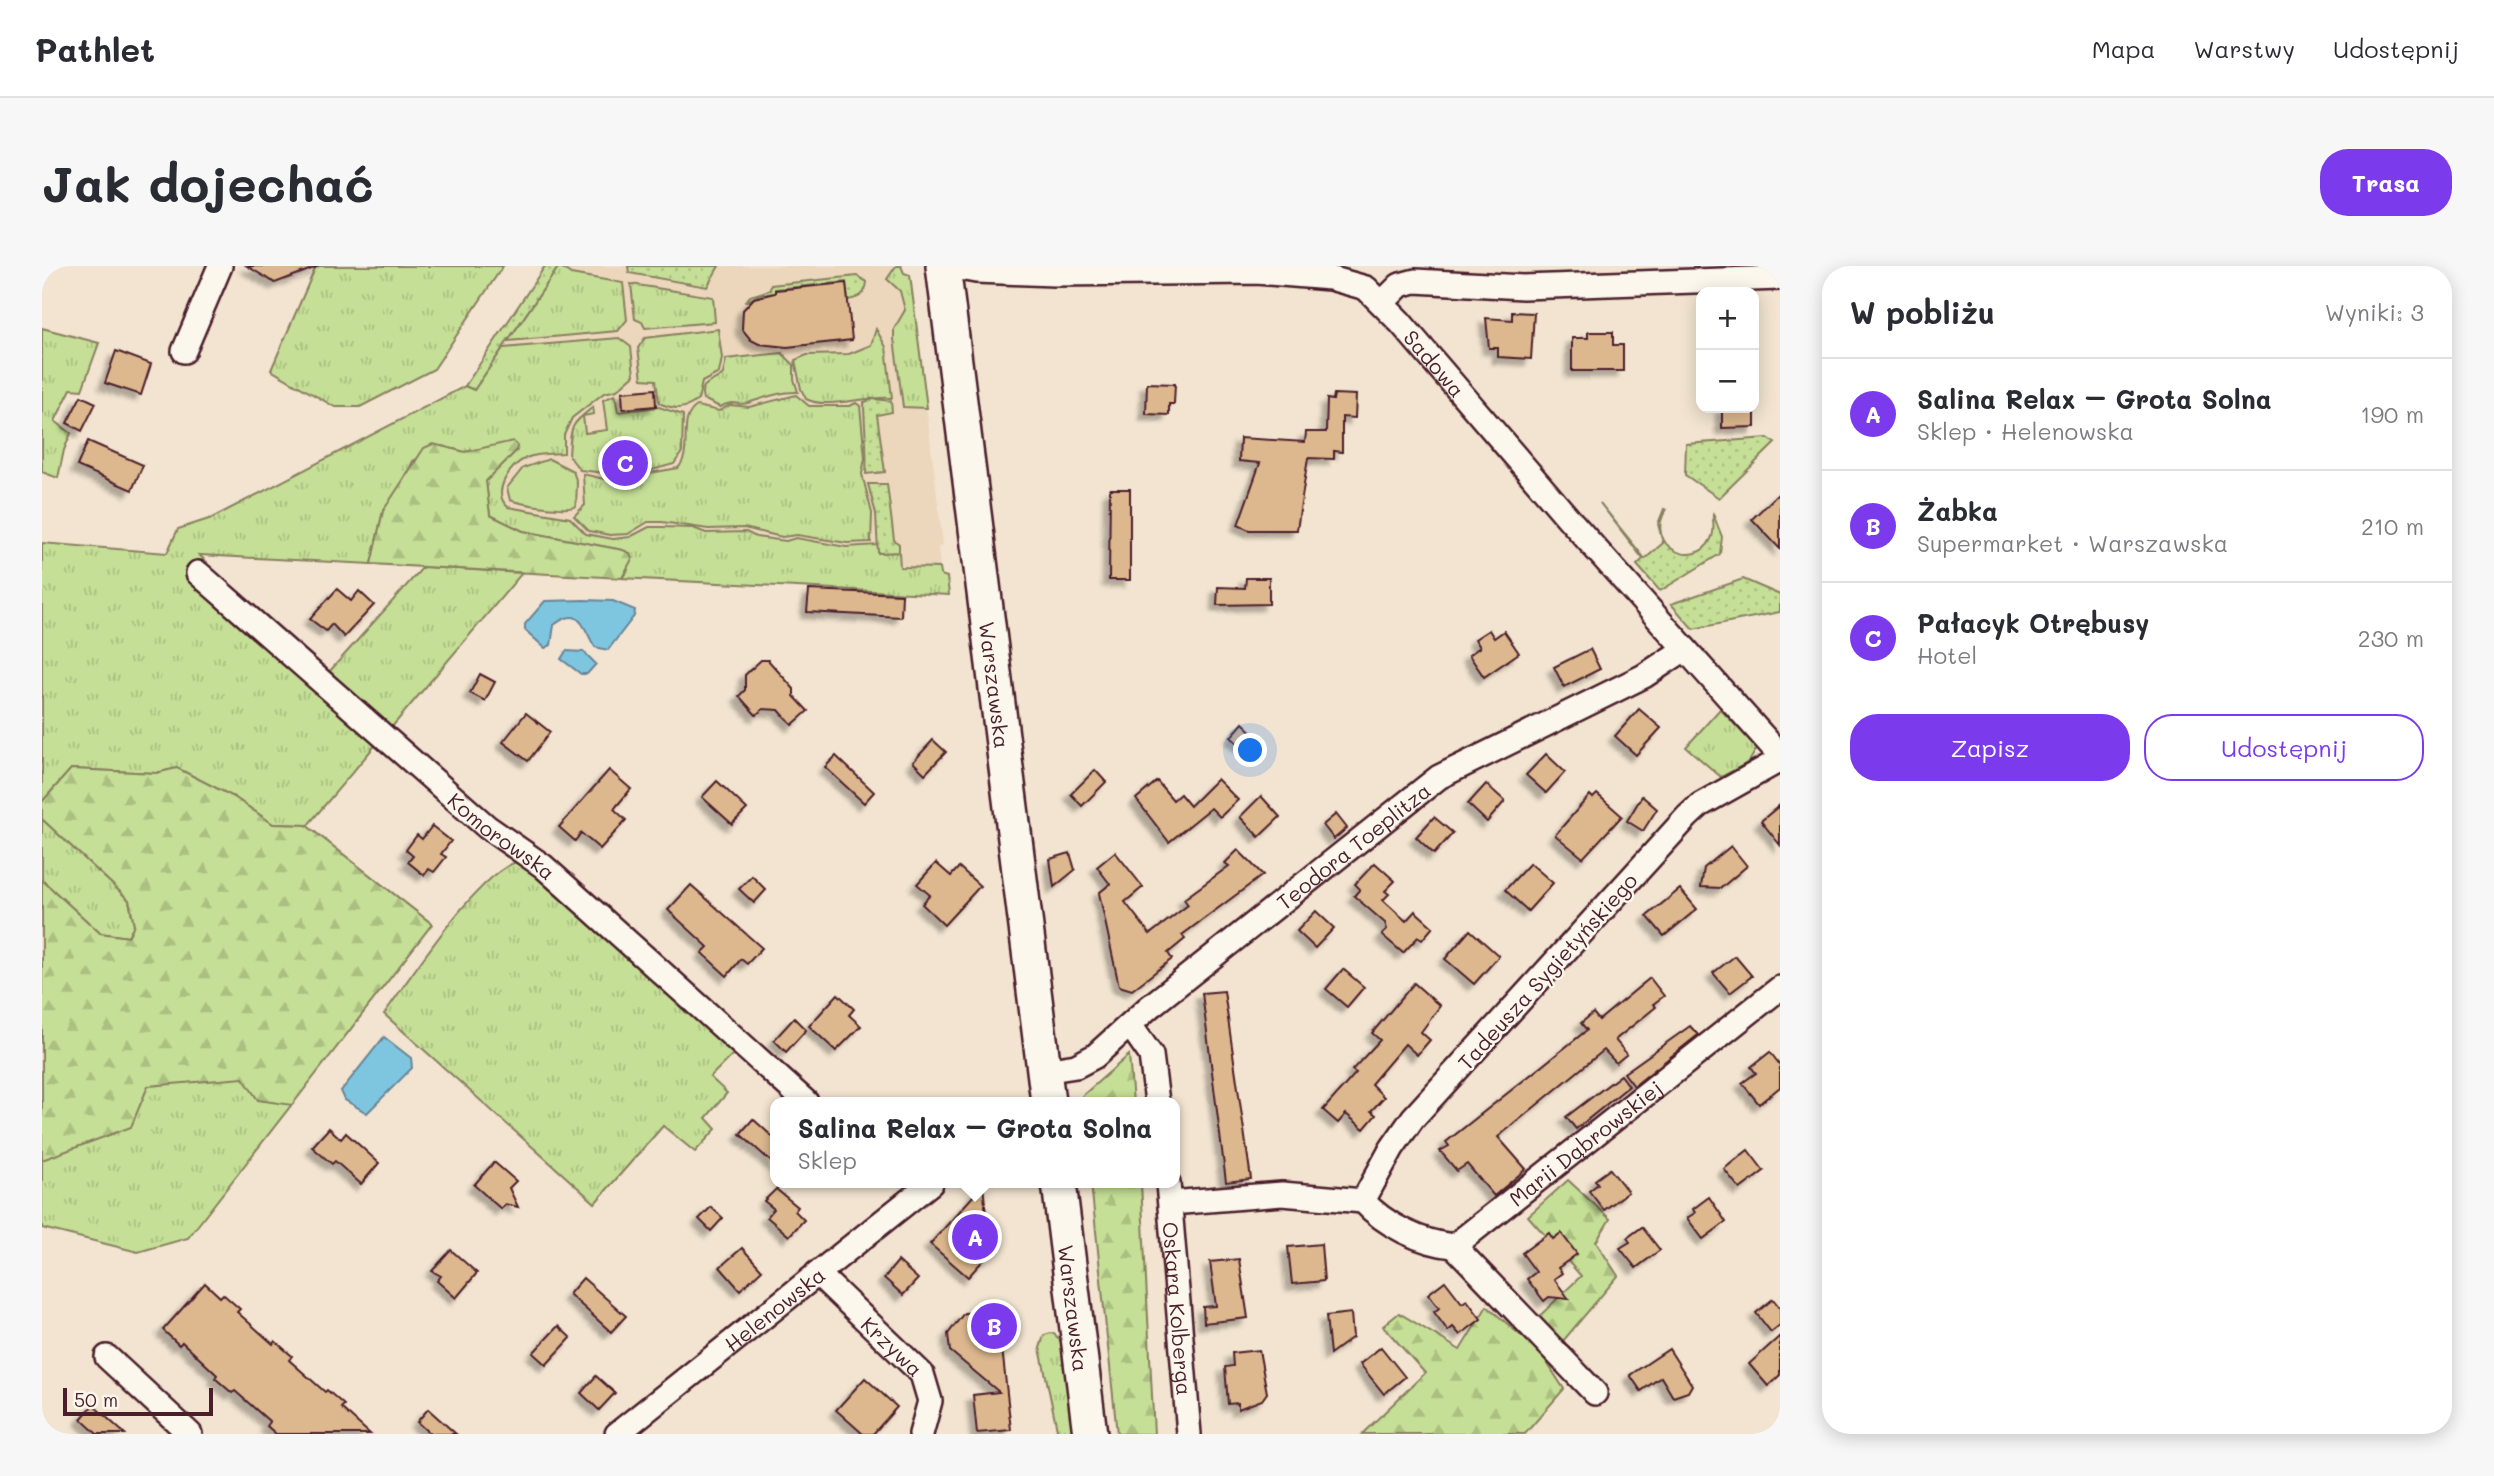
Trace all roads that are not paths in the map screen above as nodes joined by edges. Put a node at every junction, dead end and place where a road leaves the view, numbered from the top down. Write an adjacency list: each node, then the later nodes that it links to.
1 (220, 266): 5 (street)
2 (945, 266): 4 (street, Sadowa); 11 (main road, Warszawska)
3 (1780, 278): 4 (street)
4 (1382, 303): 7 (street, Sadowa)
5 (184, 351)
6 (198, 573): 12 (street, Komorowska)
7 (1685, 649): 8 (street, Sadowa); 10 (street, Teodora Toeplitza)
8 (1780, 757): 17 (street, Tadeusza Sygietyńskiego)
9 (1780, 988): 18 (street, Marii Dąbrowskiej)
10 (1130, 1025): 11 (street, Teodora Toeplitza); 13 (street)
11 (1046, 1086)
12 (800, 1097)
13 (1156, 1097)
14 (1060, 1188): 25 (main road, Warszawska)
15 (904, 1190): 19 (street, Helenowska)
16 (1170, 1193): 17 (street); 26 (street, Oskara Kolberga)
17 (1370, 1209): 18 (street)
18 (1454, 1246): 21 (street)
19 (817, 1273): 23 (street, Helenowska); 24 (street, Krzywa)
20 (107, 1357): 22 (street)
21 (1595, 1393)
22 (190, 1434)
23 (617, 1434)
24 (921, 1434)
25 (1090, 1434)
26 (1189, 1434)

